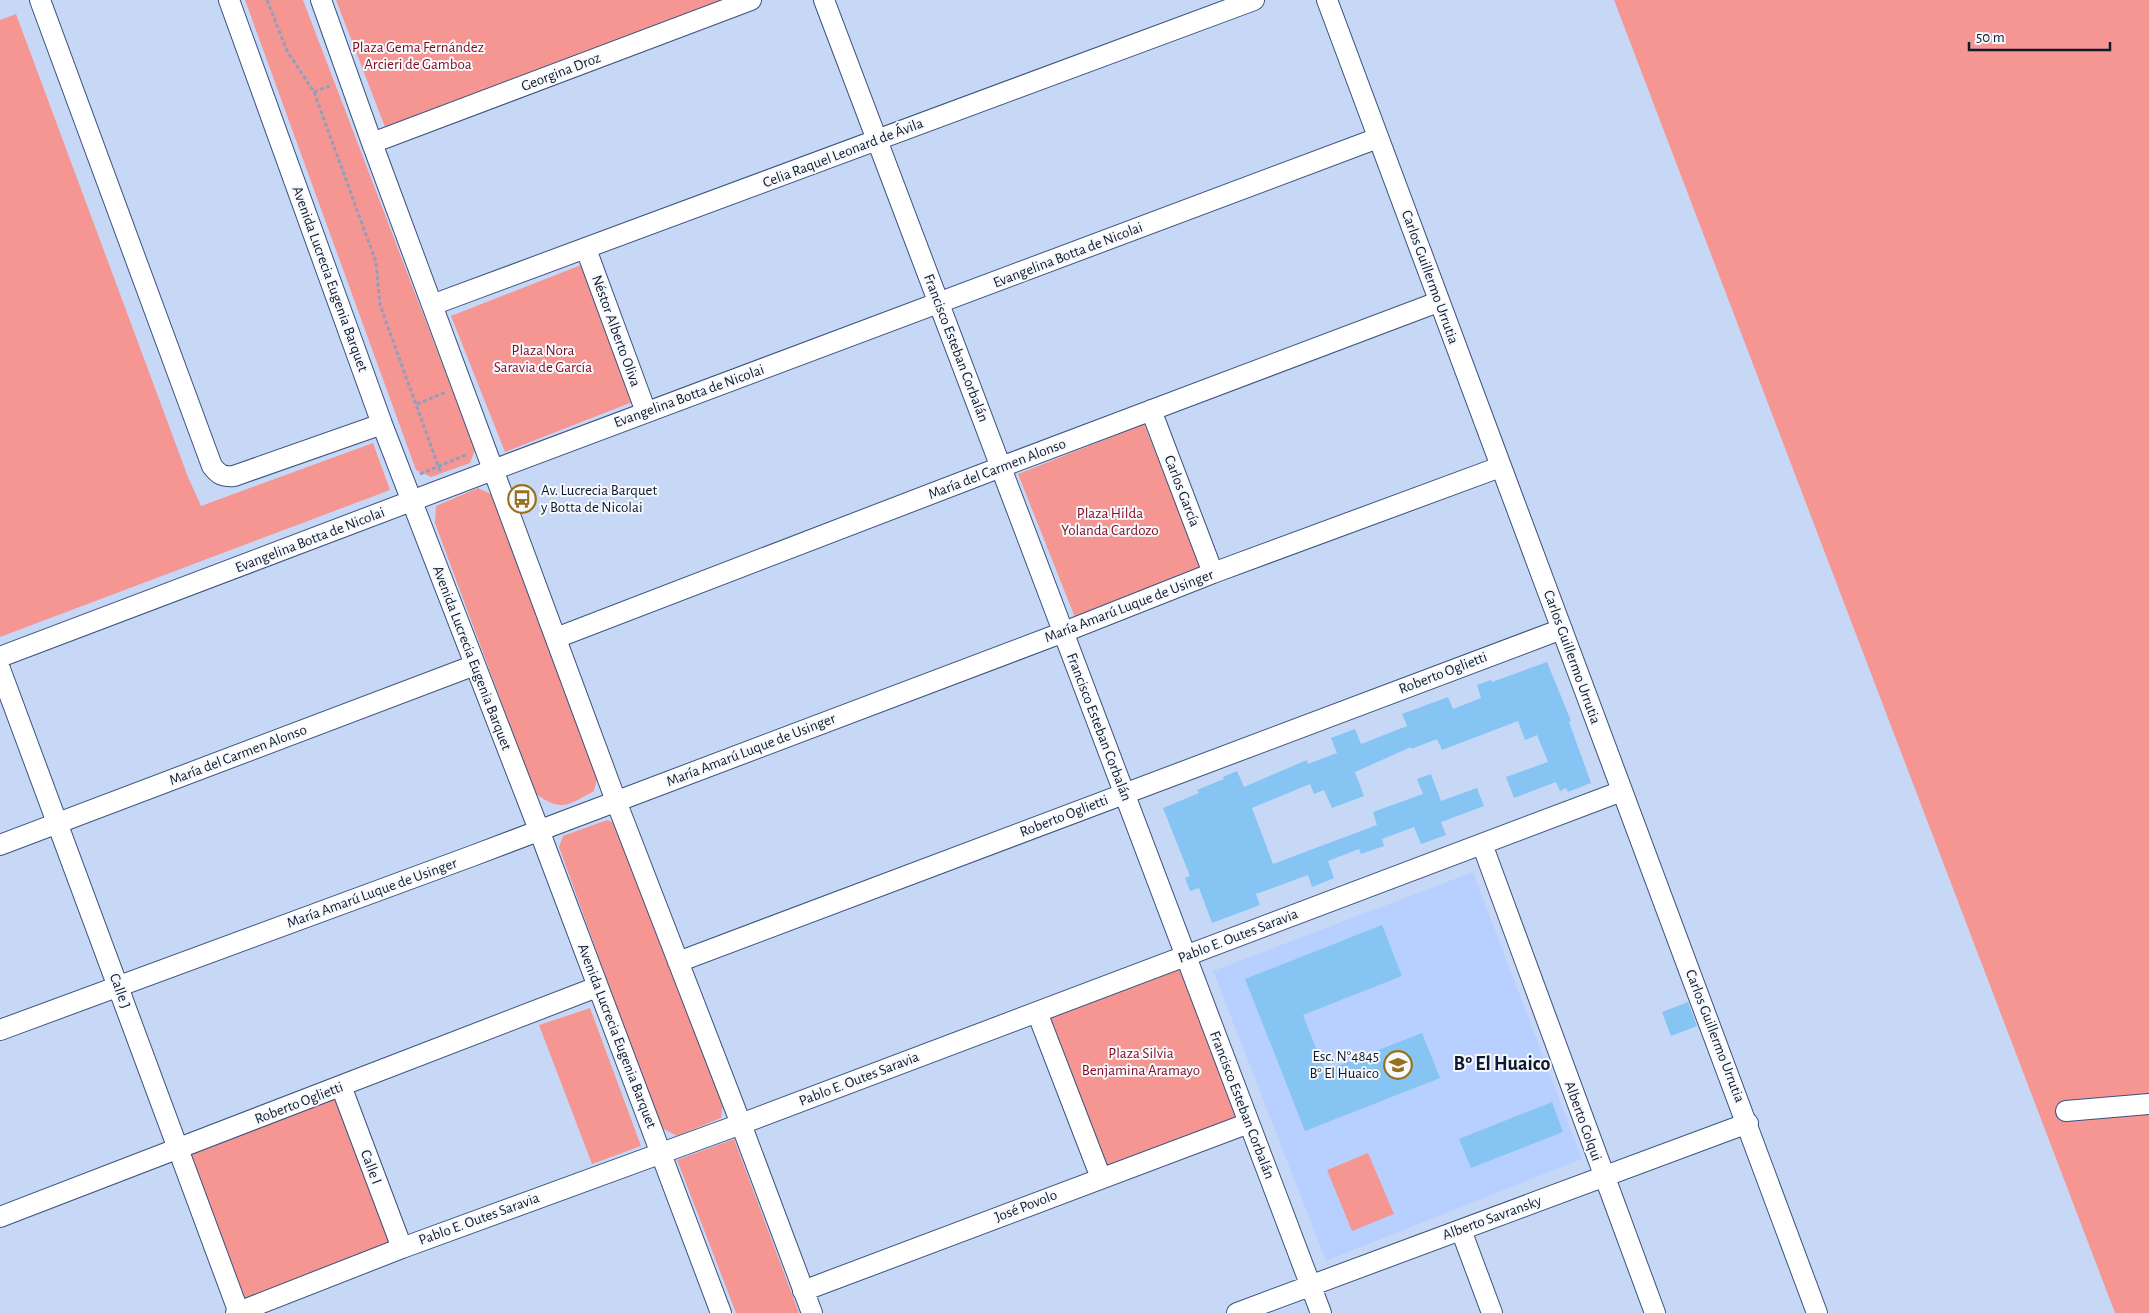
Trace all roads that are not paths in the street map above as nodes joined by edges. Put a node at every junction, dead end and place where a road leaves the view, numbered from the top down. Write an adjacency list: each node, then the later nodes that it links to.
1 (40, 0): 17 (street)
2 (229, 0): 17 (street, Avenida Lucrecia Eugenia Barquet)
3 (321, 0): 10 (street)
4 (751, 0): 10 (street, Georgina Droz)
5 (824, 0): 9 (street, Francisco Esteban Corbalán)
6 (1254, 0): 9 (street, Celia Raquel Leonard de Ávila)
7 (1327, 0): 8 (street, Carlos Guillermo Urrutia)
8 (1378, 138): 12 (street, Carlos Guillermo Urrutia); 13 (street, Evangelina Botta de Nicolai)
9 (878, 140): 11 (street, Celia Raquel Leonard de Ávila); 13 (street, Francisco Esteban Corbalán)
10 (372, 143): 14 (street)
11 (586, 249): 14 (street, Celia Raquel Leonard de Ávila); 16 (street, Néstor Alberto Oliva)
12 (1438, 302): 15 (street, María del Carmen Alonso); 19 (street, Carlos Guillermo Urrutia)
13 (938, 304): 16 (street, Evangelina Botta de Nicolai); 18 (street, Francisco Esteban Corbalán)
14 (432, 305): 20 (street)
15 (1151, 410): 18 (street, María del Carmen Alonso); 22 (street, Carlos García)
16 (646, 412): 20 (street, Evangelina Botta de Nicolai)
17 (382, 424): 21 (street, Avenida Lucrecia Eugenia Barquet)
18 (1001, 466): 24 (street, Francisco Esteban Corbalán); 25 (street, María del Carmen Alonso)
19 (1500, 466): 22 (street, María Amarú Luque de Usinger); 23 (street, Carlos Guillermo Urrutia)
20 (493, 470): 21 (street, Evangelina Botta de Nicolai); 25 (street)
21 (412, 502): 26 (street, Evangelina Botta de Nicolai); 27 (street, Avenida Lucrecia Eugenia Barquet)
22 (1213, 573): 24 (street, María Amarú Luque de Usinger)
23 (1562, 629): 29 (street, Carlos Guillermo Urrutia); 30 (street, Roberto Oglietti)
24 (1064, 632): 30 (street, Francisco Esteban Corbalán); 31 (street, María Amarú Luque de Usinger)
25 (556, 638): 31 (street)
26 (0, 657)
27 (475, 665): 32 (street, María del Carmen Alonso); 33 (street, Avenida Lucrecia Eugenia Barquet)
28 (0, 669): 32 (street, Calle J)
29 (1622, 791): 34 (street, Pablo E. Outes Saravia); 46 (street, Carlos Guillermo Urrutia)
30 (1124, 793): 36 (street, Francisco Esteban Corbalán); 37 (street, Roberto Oglietti)
31 (616, 800): 33 (street, María Amarú Luque de Usinger); 37 (street)
32 (58, 824): 35 (street, María del Carmen Alonso); 38 (street, Calle J)
33 (539, 830): 38 (street, María Amarú Luque de Usinger); 39 (street, Avenida Lucrecia Eugenia Barquet)
34 (1482, 844): 36 (street, Pablo E. Outes Saravia); 50 (street, Alberto Colqui)
35 (0, 845)
36 (1186, 956): 40 (street, Pablo E. Outes Saravia); 45 (street, Francisco Esteban Corbalán)
37 (678, 962): 47 (street)
38 (118, 987): 41 (street, María Amarú Luque de Usinger); 48 (street, Calle J)
39 (598, 987): 42 (street, Roberto Oglietti); 49 (street, Avenida Lucrecia Eugenia Barquet)
40 (1037, 1012): 47 (street, Pablo E. Outes Saravia); 51 (street)
41 (0, 1030)
42 (341, 1086): 48 (street, Roberto Oglietti); 54 (street, Calle I)
43 (2149, 1104): 44 (street)
44 (2066, 1111)
45 (1249, 1123): 51 (street, José Povolo); 55 (street, Francisco Esteban Corbalán)
46 (1748, 1123): 50 (street, Alberto Savransky); 64 (street, Carlos Guillermo Urrutia)
47 (741, 1124): 49 (street, Pablo E. Outes Saravia); 56 (street)
48 (178, 1150): 52 (street, Roberto Oglietti); 57 (street, Calle J)
49 (661, 1153): 54 (street, Pablo E. Outes Saravia); 58 (street, Avenida Lucrecia Eugenia Barquet)
50 (1603, 1177): 53 (street, Alberto Savransky); 63 (street, Alberto Colqui)
51 (1101, 1178): 56 (street, José Povolo)
52 (0, 1217)
53 (1461, 1230): 55 (street, Alberto Savransky); 62 (street)
54 (402, 1248): 57 (street, Pablo E. Outes Saravia)
55 (1310, 1286): 60 (street, Alberto Savransky); 61 (street, Francisco Esteban Corbalán)
56 (803, 1291): 59 (street)
57 (238, 1313)
58 (721, 1313)
59 (812, 1313)
60 (1237, 1313)
61 (1320, 1313)
62 (1492, 1313)
63 (1655, 1313)
64 (1817, 1313)

